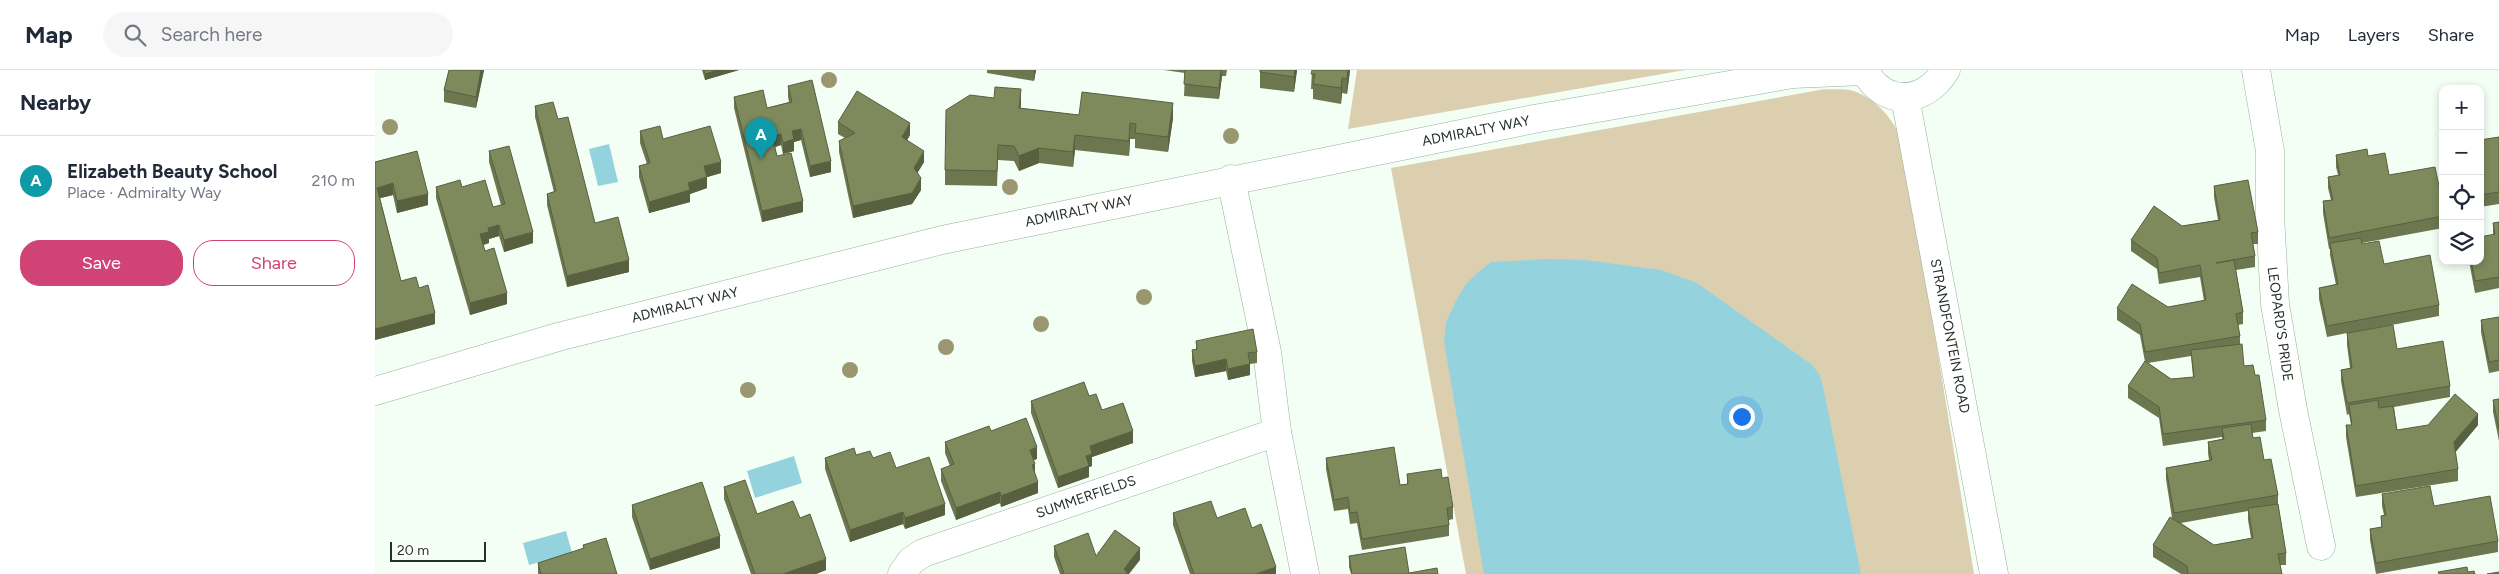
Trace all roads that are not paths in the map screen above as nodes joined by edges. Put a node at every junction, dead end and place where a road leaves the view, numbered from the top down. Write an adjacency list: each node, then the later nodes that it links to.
1 (1864, 70): 4 (street, ADMIRALTY WAY); 5 (street)
2 (1946, 70): 5 (street)
3 (2256, 70): 9 (street, LEOPARD’S PRIDE)
4 (1799, 72): 6 (street, ADMIRALTY WAY)
5 (1905, 97): 12 (street, STRANDFONTEIN ROAD)
6 (1231, 180): 7 (street, ADMIRALTY WAY); 8 (street)
7 (375, 391)
8 (1277, 432): 10 (street, SUMMERFIELDS); 11 (street)
9 (2321, 546)
10 (902, 574)
11 (1305, 574)
12 (1994, 574)

